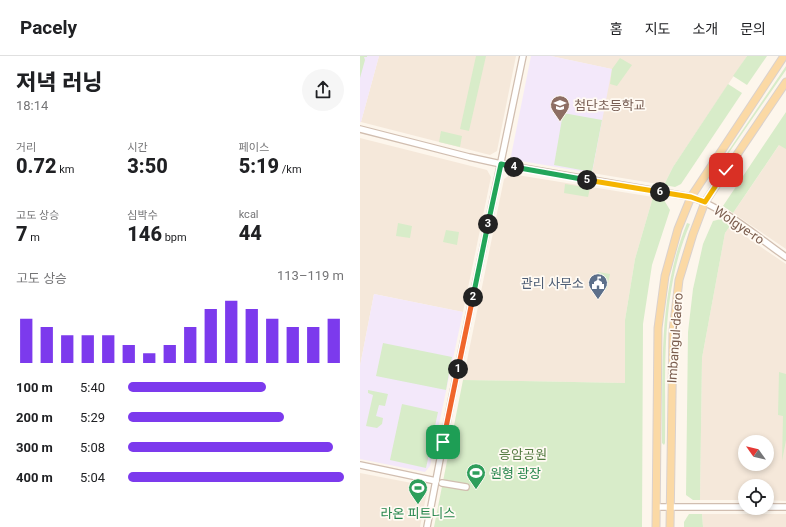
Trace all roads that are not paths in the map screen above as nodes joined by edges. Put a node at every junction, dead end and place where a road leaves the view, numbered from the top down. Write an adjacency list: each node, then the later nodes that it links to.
1 (523, 56): 6 (street)
2 (784, 56): 5 (main road, Imbangul-daero)
3 (786, 82): 7 (main road, Imbangul-daero)
4 (360, 129): 6 (street)
5 (714, 161): 7 (main road); 8 (main road, Imbangul-daero)
6 (501, 164): 8 (street); 14 (street)
7 (726, 170): 9 (main road, Imbangul-daero)
8 (691, 197): 9 (street, Wolgye-ro); 11 (main road, Imbangul-daero)
9 (705, 202): 10 (street, Wolgye-ro); 12 (main road, Imbangul-daero)
10 (786, 257)
11 (656, 462): 12 (main road); 18 (main road, Imbangul-daero)
12 (670, 462): 17 (main road, Imbangul-daero)
13 (360, 465): 14 (street)
14 (436, 481): 22 (street)
15 (442, 483): 16 (street)
16 (466, 487)
17 (670, 506): 18 (street); 19 (street); 24 (main road, Imbangul-daero)
18 (656, 507): 23 (main road, Imbangul-daero)
19 (738, 507)
20 (774, 507): 21 (street)
21 (786, 507)
22 (427, 527)
23 (656, 527)
24 (670, 527)

